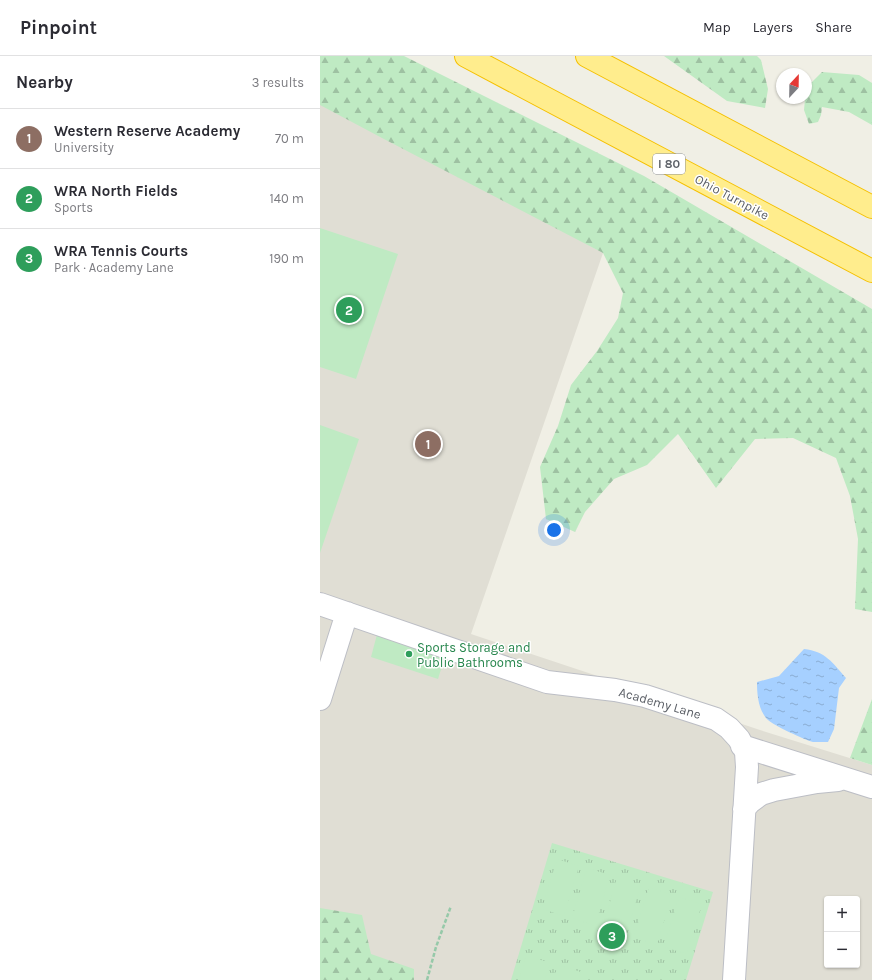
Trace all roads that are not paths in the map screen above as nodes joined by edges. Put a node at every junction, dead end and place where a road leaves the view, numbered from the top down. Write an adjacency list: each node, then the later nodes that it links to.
1 (466, 56): 4 (highway, Ohio Turnpike / I 80)
2 (587, 56): 3 (highway)
3 (872, 207)
4 (872, 271)
5 (320, 604): 6 (street, Academy Lane)
6 (347, 613): 7 (street); 8 (street, Academy Lane)
7 (320, 699)
8 (742, 746): 9 (street); 11 (street, Academy Lane)
9 (847, 780): 10 (street); 11 (street)
10 (872, 787)
11 (744, 809): 12 (street, Academy Lane)
12 (734, 980)

